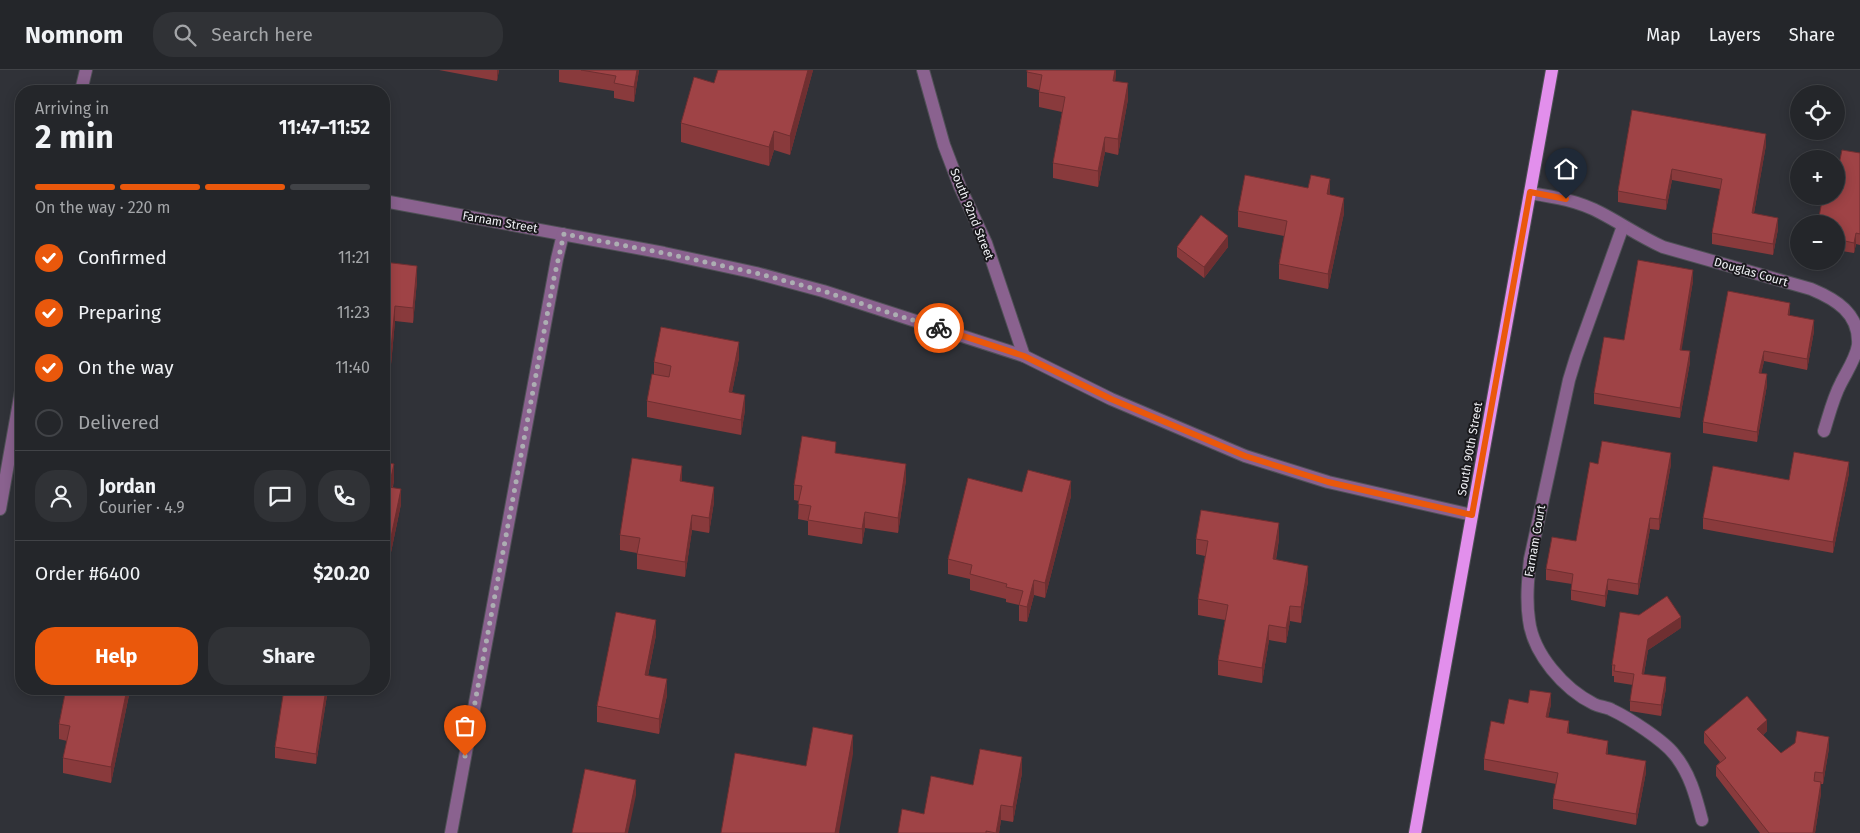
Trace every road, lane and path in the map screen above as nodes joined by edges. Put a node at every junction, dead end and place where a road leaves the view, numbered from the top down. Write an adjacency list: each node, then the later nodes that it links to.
1 (86, 70): 4 (street)
2 (923, 70): 9 (street, South 92nd Street)
3 (1552, 70): 5 (main road, South 90th Street)
4 (82, 85)
5 (1530, 192): 7 (street, Douglas Court); 13 (main road, South 90th Street)
6 (390, 202): 8 (street, Farnam Street)
7 (1623, 226): 11 (street, Douglas Court); 14 (street, Farnam Court)
8 (564, 234): 9 (street, Farnam Street); 15 (street)
9 (1024, 356): 13 (street, Farnam Street)
10 (15, 425): 12 (street)
11 (1824, 431)
12 (0, 509)
13 (1472, 515): 16 (main road, South 90th Street)
14 (1702, 820)
15 (451, 833)
16 (1415, 833)

